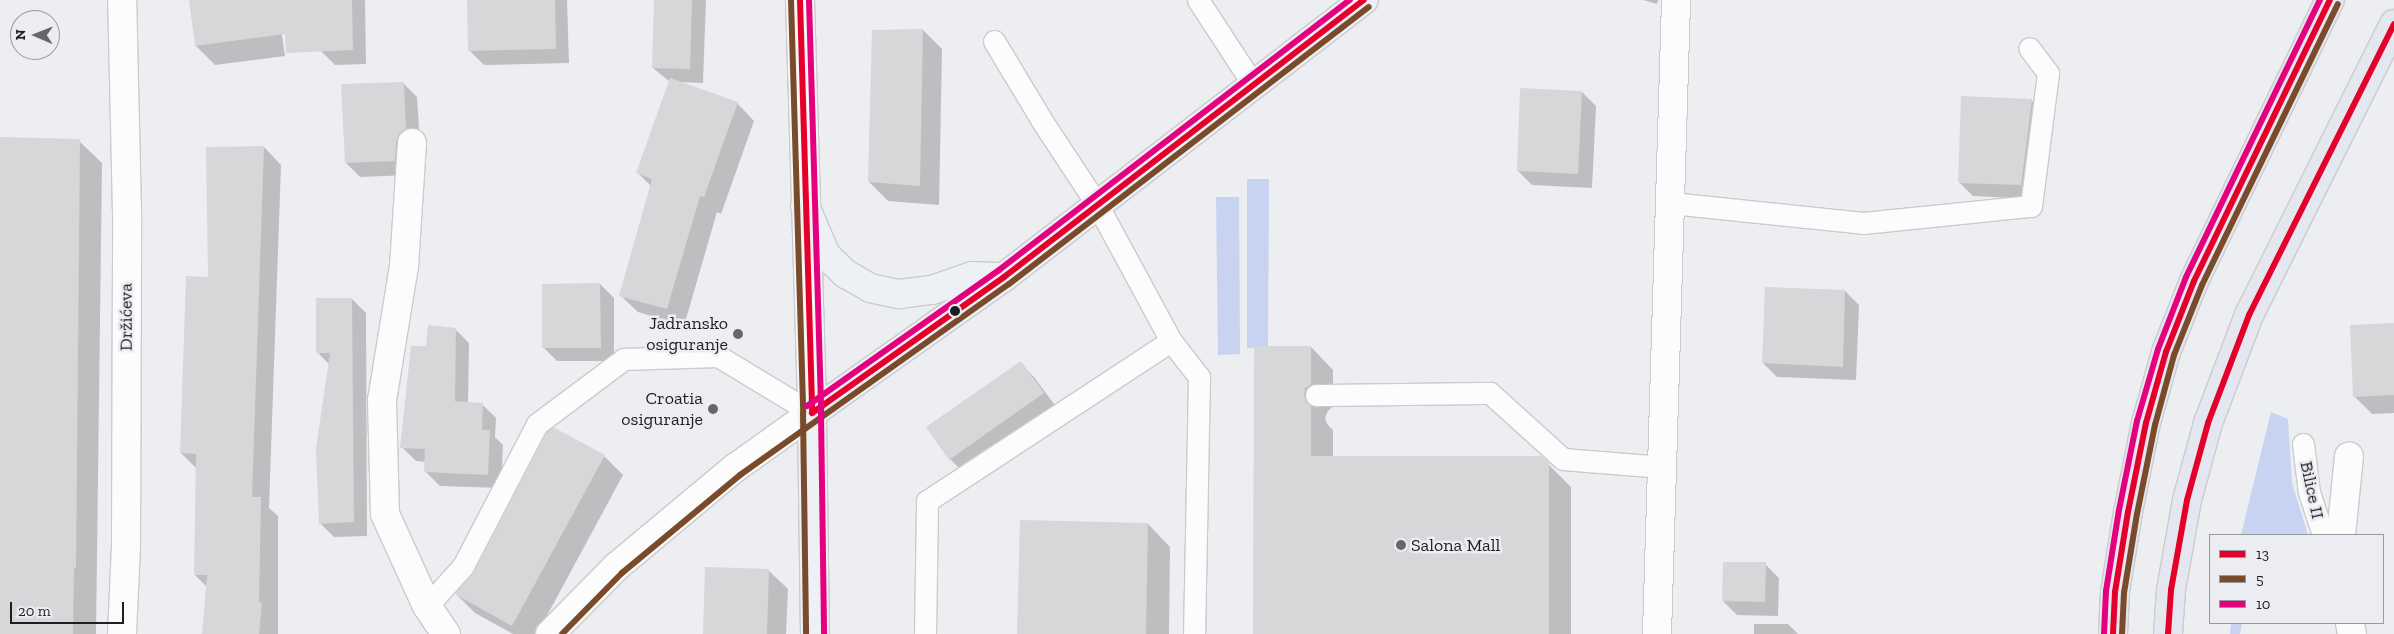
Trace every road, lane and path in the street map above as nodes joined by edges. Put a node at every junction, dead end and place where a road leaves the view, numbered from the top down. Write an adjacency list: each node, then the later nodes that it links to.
1 (122, 0): 25 (street, Držićeva)
2 (800, 0): 13 (main road)
3 (1198, 0): 10 (lane)
4 (1364, 0): 10 (main road)
5 (1676, 0): 12 (street)
6 (2330, 0): 32 (highway)
7 (2394, 24): 33 (highway)
8 (994, 41): 14 (lane)
9 (2029, 48): 12 (lane)
10 (1254, 86): 14 (main road)
11 (412, 143): 24 (street)
12 (1671, 203): 21 (street)
13 (805, 206): 15 (main road); 18 (main road)
14 (1098, 206): 15 (main road); 16 (lane)
15 (1004, 277): 18 (main road)
16 (1171, 341): 29 (lane); 30 (lane)
17 (1316, 395): 21 (lane)
18 (812, 413): 24 (lane); 27 (street); 28 (main road)
19 (2303, 444): 22 (lane, Bilice II)
20 (2349, 456): 23 (street, Bilice II)
21 (1663, 467): 31 (street)
22 (2323, 534)
23 (2341, 534)
24 (427, 606): 26 (street)
25 (122, 634)
26 (446, 634)
27 (550, 634)
28 (815, 634)
29 (924, 634)
30 (1194, 634)
31 (1657, 634)
32 (2113, 634)
33 (2168, 634)

